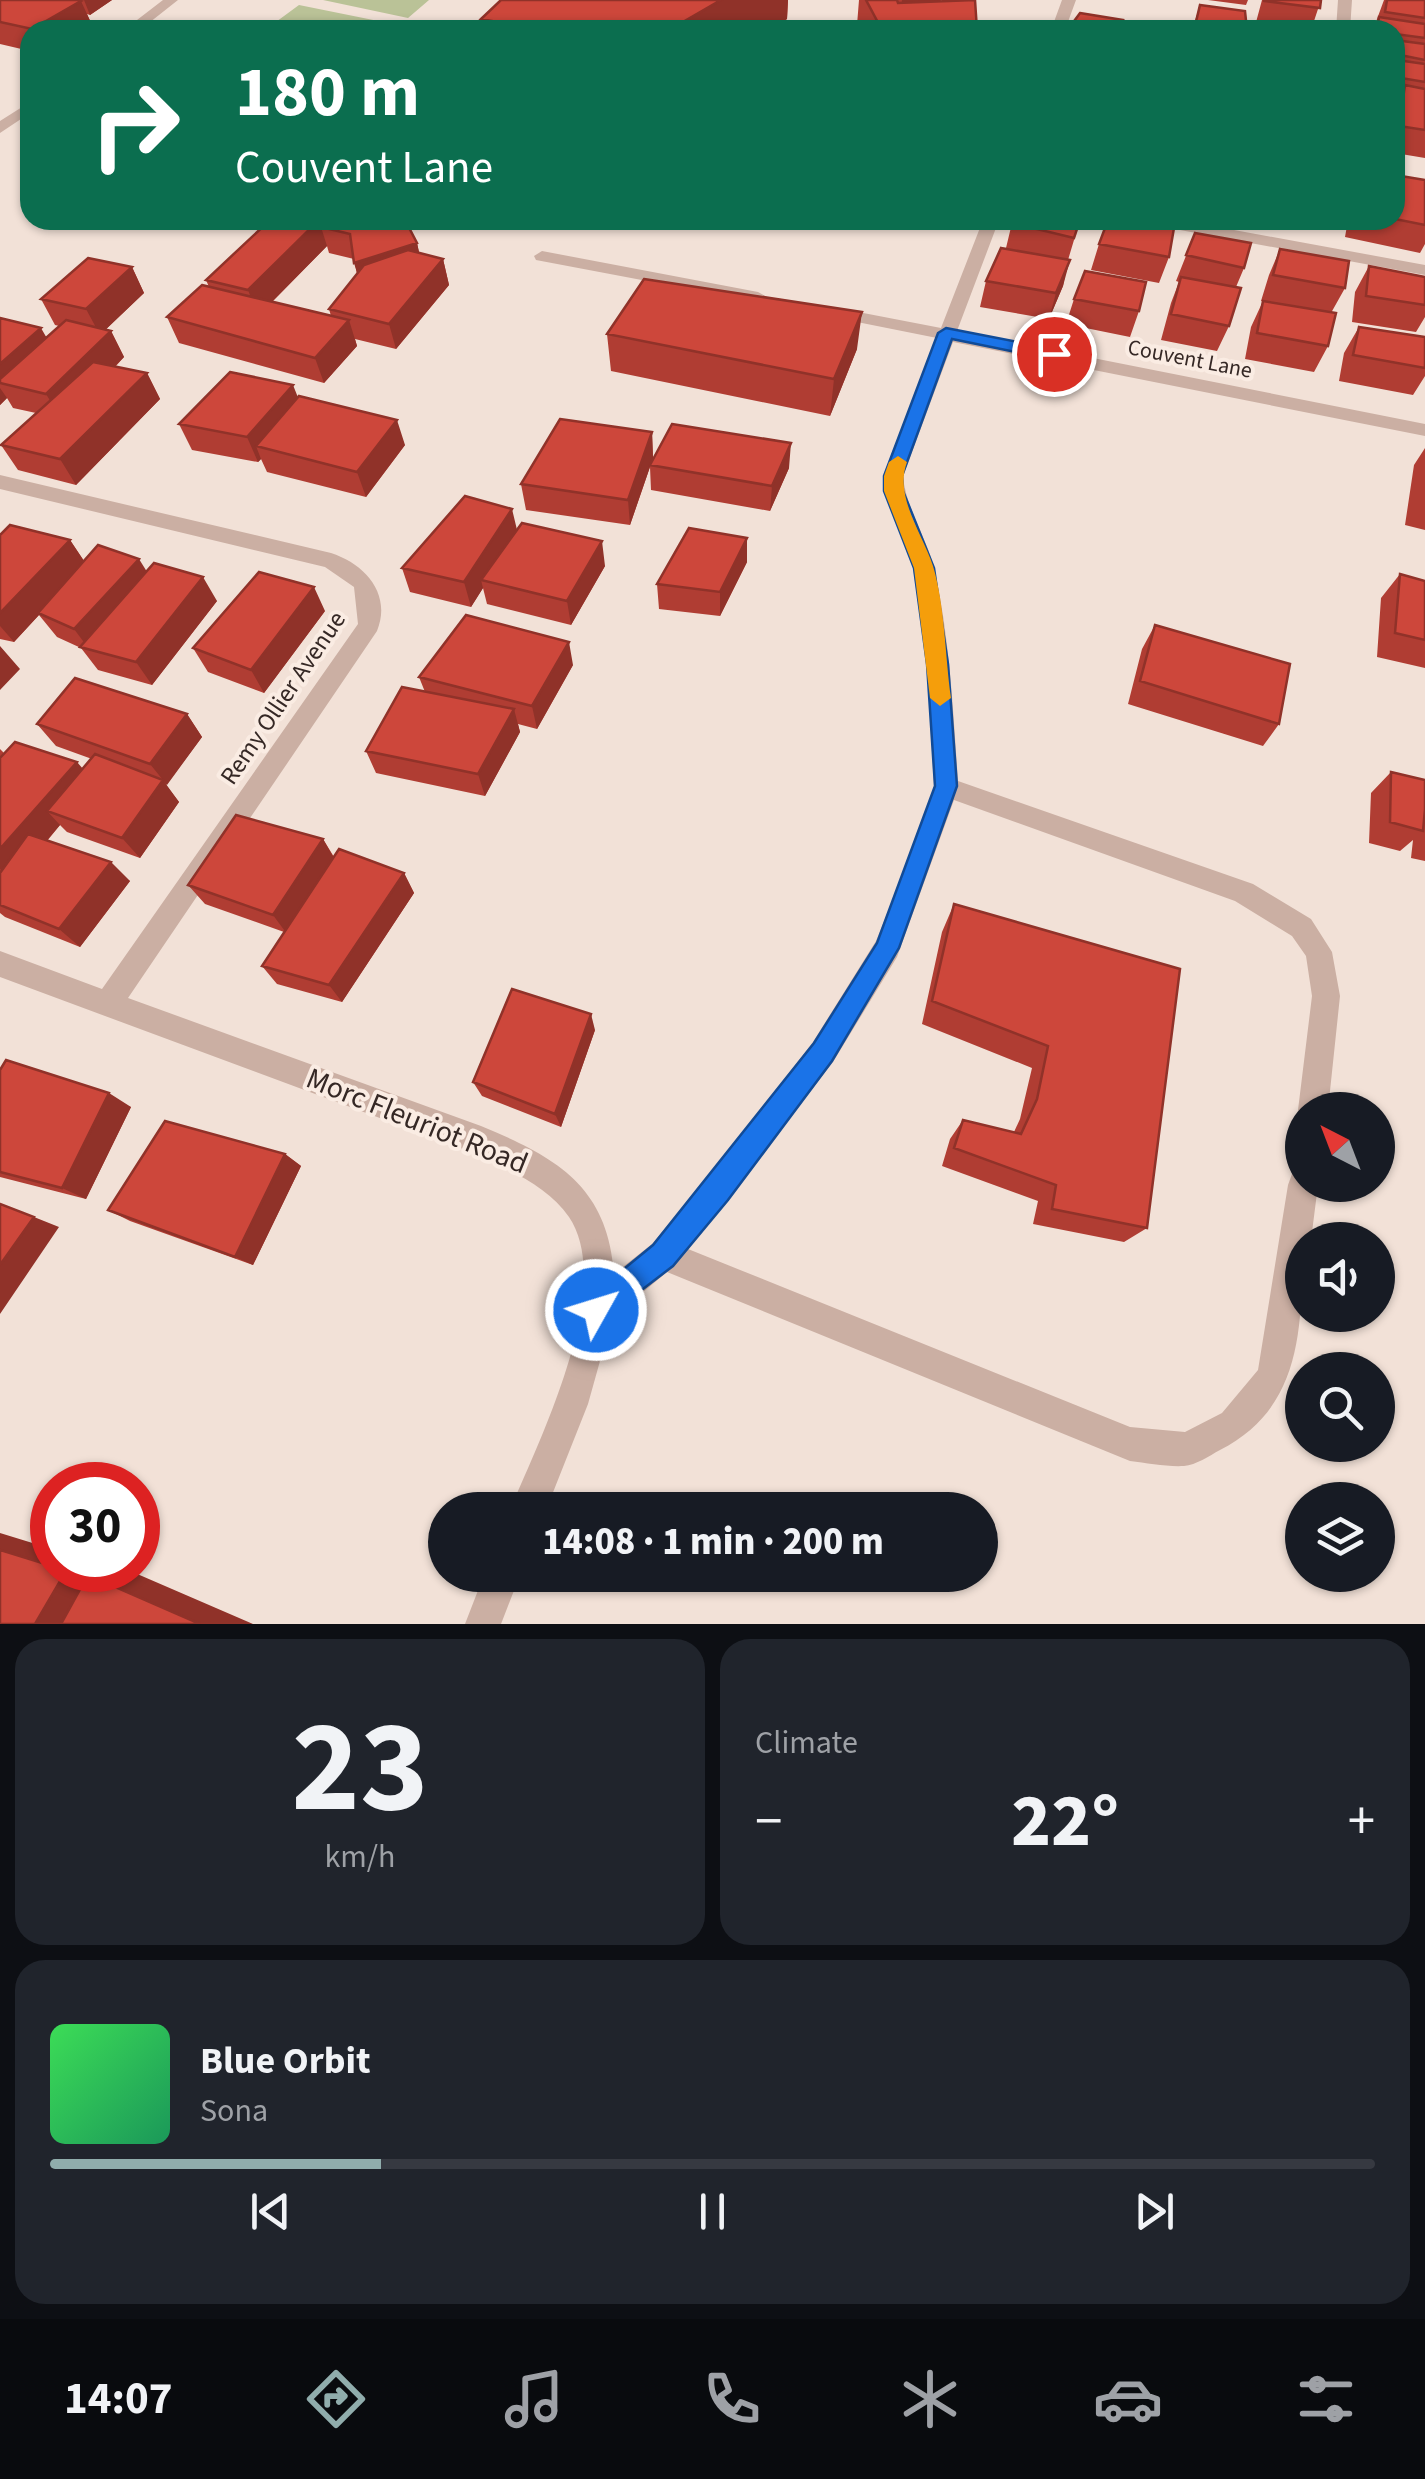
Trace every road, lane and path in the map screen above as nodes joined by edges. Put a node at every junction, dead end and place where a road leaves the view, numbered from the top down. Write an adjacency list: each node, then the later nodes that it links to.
1 (171, 0): 2 (street)
2 (144, 20)
3 (987, 230): 9 (street)
4 (1208, 230): 6 (street)
5 (542, 256): 7 (street)
6 (1425, 270)
7 (773, 300)
8 (812, 308): 9 (street, Couvent Lane)
9 (946, 333): 10 (street, Couvent Lane); 12 (street)
10 (1425, 430)
11 (0, 482): 14 (street, Remy Ollier Avenue)
12 (946, 786): 15 (street); 17 (street)
13 (0, 964): 14 (street, Morc Fleuriot Road)
14 (108, 1004): 18 (street, Morc Fleuriot Road)
15 (1315, 1092)
16 (1300, 1202): 17 (street)
17 (663, 1256): 18 (street)
18 (596, 1310): 19 (street, Morc Fleuriot Road)
19 (535, 1492)
20 (495, 1592): 21 (street)
21 (483, 1624)

